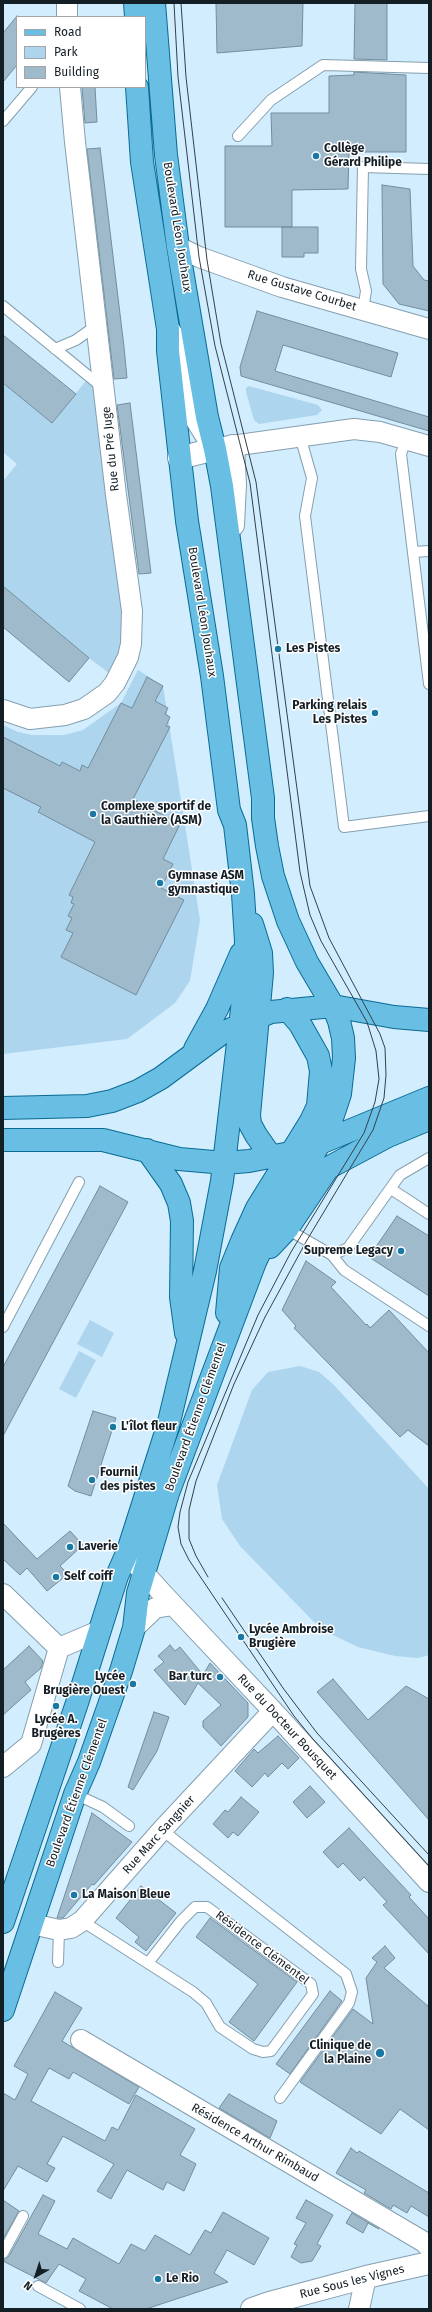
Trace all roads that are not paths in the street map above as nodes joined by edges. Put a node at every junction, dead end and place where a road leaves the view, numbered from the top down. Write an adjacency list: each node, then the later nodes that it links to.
1 (67, 3): 4 (street)
2 (136, 3): 5 (main road)
3 (154, 3): 13 (main road, Boulevard Léon Jouhaux)
4 (67, 16)
5 (136, 16)
6 (429, 68): 11 (lane)
7 (31, 88): 10 (lane)
8 (70, 88): 16 (street, Rue du Pré Juge)
9 (137, 88): 18 (main road, Boulevard Léon Jouhaux)
10 (3, 121)
11 (238, 136)
12 (429, 168): 15 (lane)
13 (178, 247): 15 (street, Rue Gustave Courbet); 24 (main road, Boulevard Léon Jouhaux)
14 (3, 306): 19 (lane)
15 (363, 310): 17 (street, Rue Gustave Courbet)
16 (97, 325): 19 (lane); 20 (street, Rue du Pré Juge)
17 (429, 329)
18 (168, 330): 24 (street, Boulevard Léon Jouhaux); 25 (main road, Boulevard Léon Jouhaux)
19 (55, 349): 20 (lane)
20 (104, 388): 29 (street, Rue du Pré Juge)
21 (300, 436): 22 (street); 24 (street); 30 (lane)
22 (406, 440): 23 (street); 27 (lane)
23 (429, 446)
24 (224, 447): 25 (street); 33 (main road, Boulevard Léon Jouhaux)
25 (179, 458): 31 (main road, Boulevard Léon Jouhaux)
26 (429, 551): 27 (lane)
27 (413, 552): 28 (lane)
28 (429, 684)
29 (3, 710)
30 (429, 816)
31 (243, 894): 32 (main road); 35 (main road)
32 (246, 941): 35 (main road); 37 (main road)
33 (333, 1006): 34 (main road); 36 (main road); 42 (main road, Boulevard Étienne Clémentel)
34 (287, 1009): 35 (main road); 44 (main road)
35 (250, 1020): 37 (main road); 44 (main road); 46 (main road, Boulevard Étienne Clémentel)
36 (429, 1020)
37 (193, 1053): 39 (main road)
38 (429, 1098): 42 (main road)
39 (3, 1108)
40 (425, 1125): 50 (main road)
41 (3, 1140): 43 (main road)
42 (320, 1143): 44 (main road); 52 (main road, Boulevard Étienne Clémentel)
43 (147, 1150): 46 (main road); 56 (main road)
44 (281, 1155): 46 (main road); 55 (main road)
45 (429, 1158): 48 (lane)
46 (225, 1163): 56 (main road, Boulevard Étienne Clémentel)
47 (79, 1182): 53 (lane)
48 (391, 1190): 49 (lane); 51 (lane)
49 (429, 1214)
50 (287, 1229): 51 (lane); 52 (main road)
51 (332, 1255): 54 (lane)
52 (255, 1262): 55 (main road, Boulevard Étienne Clémentel)
53 (3, 1326)
54 (429, 1326)
55 (225, 1338): 58 (main road, Boulevard Étienne Clémentel)
56 (187, 1346): 57 (main road, Boulevard Étienne Clémentel)
57 (128, 1551): 58 (street); 62 (main road, Boulevard Étienne Clémentel)
58 (144, 1574): 60 (street, Rue du Docteur Bousquet); 61 (main road, Boulevard Étienne Clémentel)
59 (5, 1599): 63 (street)
60 (172, 1604): 61 (street); 64 (street, Rue du Docteur Bousquet)
61 (134, 1628): 66 (main road, Boulevard Étienne Clémentel)
62 (99, 1631): 63 (street); 71 (main road, Boulevard Étienne Clémentel)
63 (59, 1648): 65 (street)
64 (272, 1711): 68 (street, Rue Marc Sangnier); 69 (street, Rue du Docteur Bousquet)
65 (3, 1767)
66 (75, 1794): 67 (lane); 72 (main road, Boulevard Étienne Clémentel)
67 (129, 1826)
68 (162, 1830): 70 (street, Rue Marc Sangnier); 78 (lane)
69 (429, 1882)
70 (82, 1921): 73 (street, Rue Marc Sangnier); 75 (lane, Résidence Clémentel)
71 (3, 1922)
72 (32, 1924): 73 (street); 76 (main road, Boulevard Étienne Clémentel)
73 (59, 1930): 74 (lane)
74 (58, 1962)
75 (148, 1963): 75 (lane, Résidence Clémentel)
76 (3, 2010)
77 (80, 2040): 80 (street, Résidence Arthur Rimbaud)
78 (280, 2098)
79 (23, 2216): 81 (lane)
80 (429, 2247)
81 (3, 2253)
82 (429, 2264): 83 (street, Rue Sous les Vignes)
83 (366, 2277): 86 (street, Rue Sous les Vignes); 87 (street)
84 (38, 2286): 85 (lane)
85 (80, 2309)
86 (252, 2309)
87 (359, 2309)

